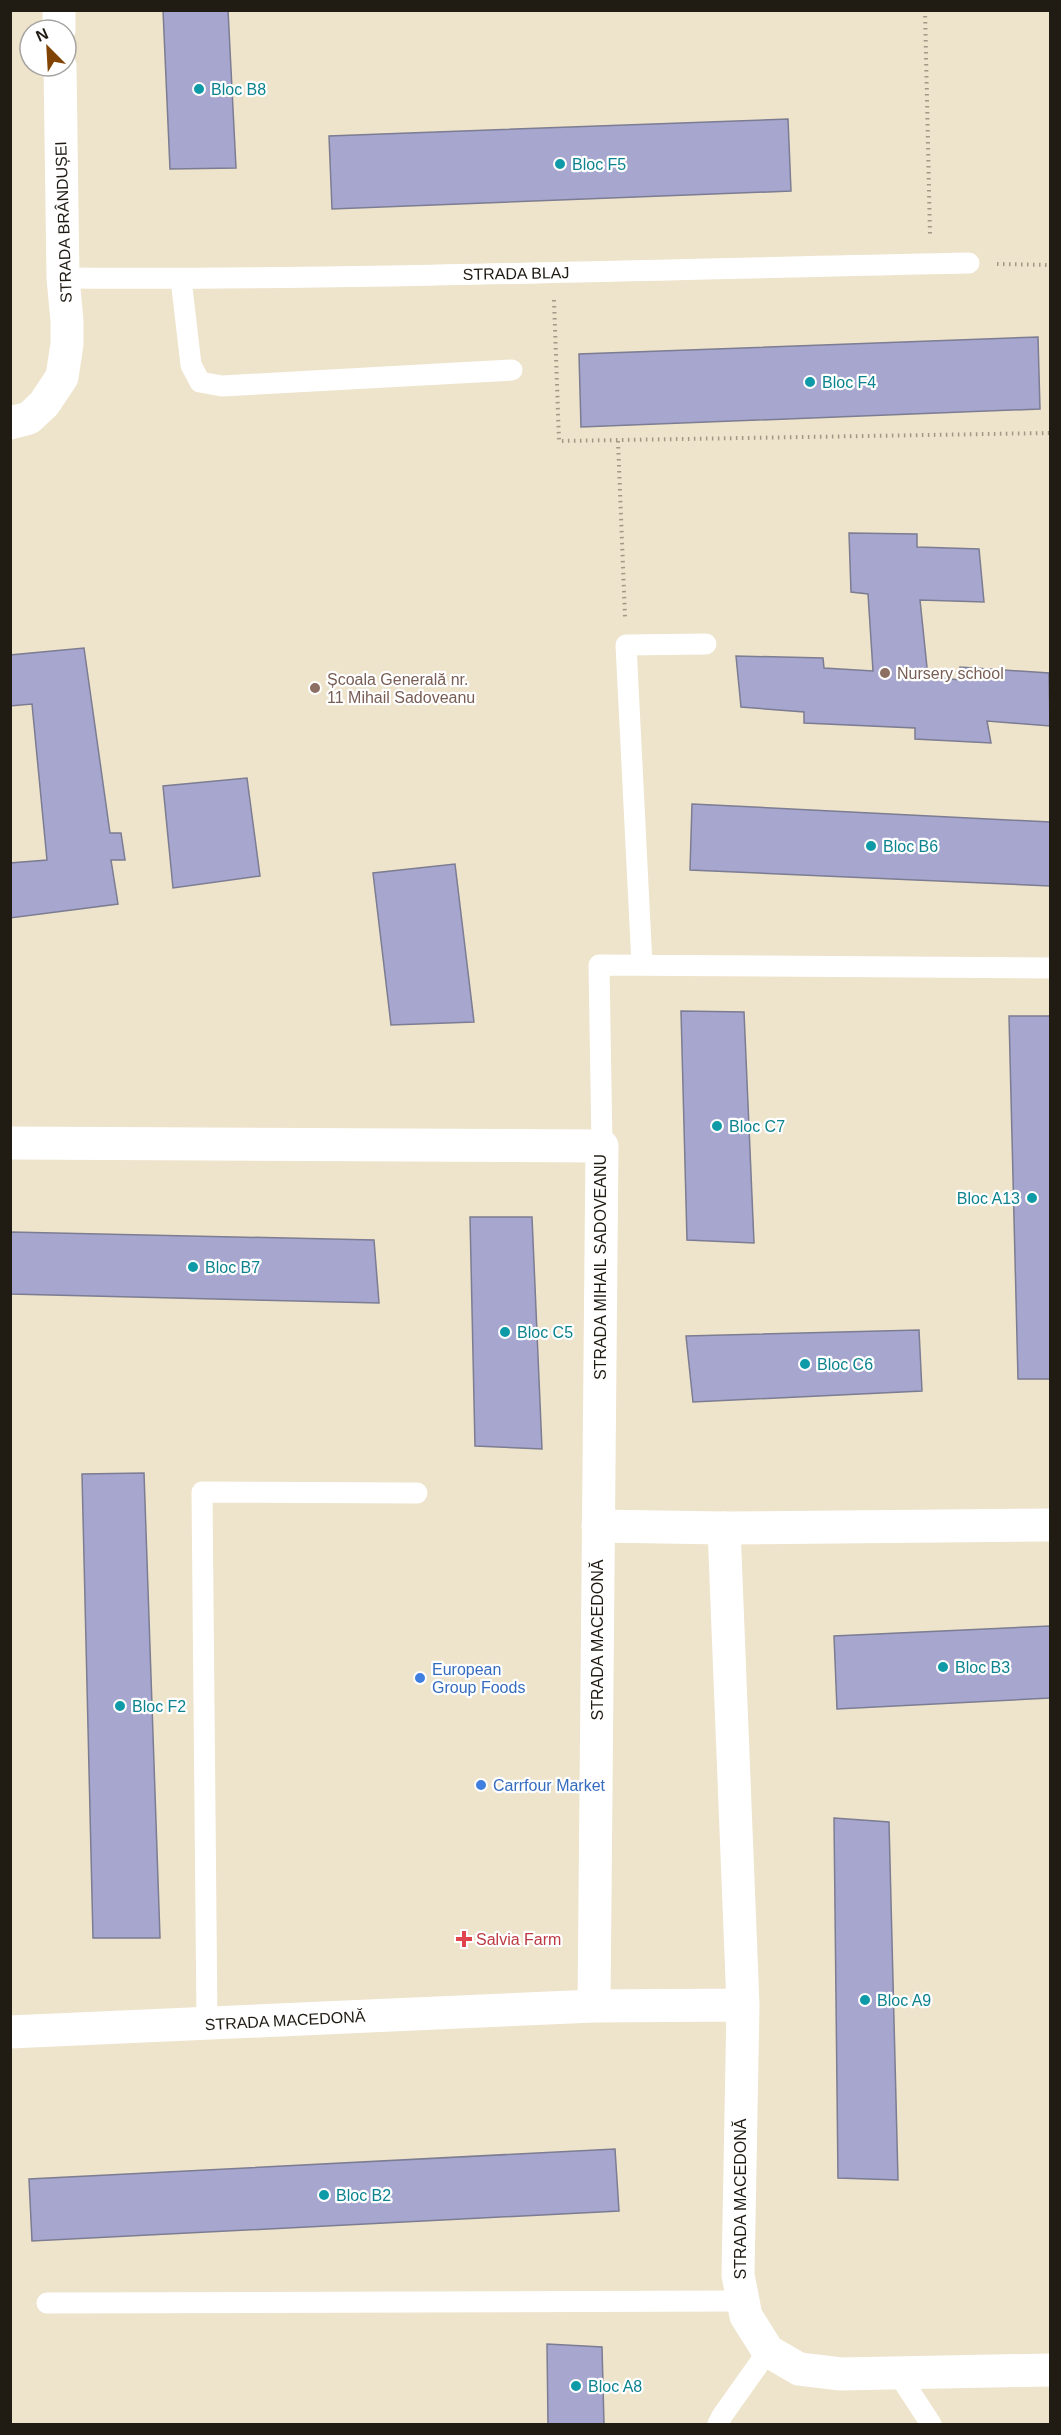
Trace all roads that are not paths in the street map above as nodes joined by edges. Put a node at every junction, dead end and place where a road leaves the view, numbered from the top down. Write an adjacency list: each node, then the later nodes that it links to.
1 (60, 78): 3 (street, STRADA BRÂNDUȘEI)
2 (969, 263): 4 (lane, STRADA BLAJ)
3 (63, 278): 4 (lane, STRADA BLAJ); 6 (street, STRADA BRÂNDUȘEI)
4 (181, 279): 5 (lane)
5 (512, 370)
6 (10, 423)
7 (706, 644): 8 (lane)
8 (642, 965): 9 (lane); 11 (lane)
9 (1050, 968)
10 (10, 1143): 11 (street, STRADA MIHAIL SADOVEANU)
11 (602, 1146): 14 (street, STRADA MIHAIL SADOVEANU)
12 (417, 1493): 18 (lane)
13 (1050, 1525): 15 (street)
14 (598, 1526): 15 (street); 17 (street, STRADA MACEDONĂ)
15 (724, 1528): 16 (street, STRADA MACEDONĂ)
16 (743, 2005): 17 (street, STRADA MACEDONĂ); 20 (street, STRADA MACEDONĂ)
17 (594, 2006): 18 (street, STRADA MACEDONĂ)
18 (207, 2024): 19 (street, STRADA MACEDONĂ)
19 (10, 2032)
20 (743, 2301): 21 (lane); 22 (street, STRADA MACEDONĂ)
21 (47, 2303)
22 (768, 2351): 24 (street, STRADA MACEDONĂ); 25 (lane)
23 (1050, 2370): 24 (street, STRADA MACEDONĂ)
24 (897, 2372): 26 (lane)
25 (718, 2424)
26 (931, 2424)

